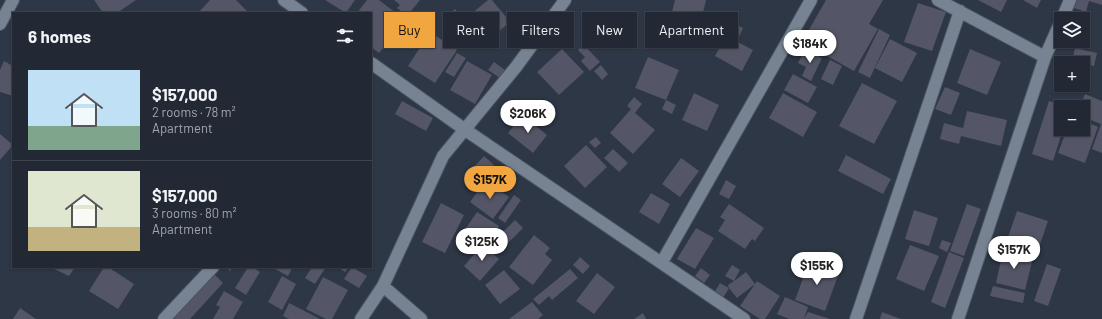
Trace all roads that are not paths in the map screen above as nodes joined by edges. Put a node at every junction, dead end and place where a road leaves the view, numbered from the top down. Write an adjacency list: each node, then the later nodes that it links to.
1 (13, 0): 10 (street)
2 (284, 0): 8 (street)
3 (566, 0): 14 (street)
4 (811, 0): 15 (street)
5 (938, 0): 7 (street)
6 (1070, 0): 9 (street)
7 (960, 11): 12 (street); 22 (street)
8 (301, 12)
9 (1065, 12)
10 (0, 24)
11 (1054, 36): 12 (street)
12 (1045, 57): 23 (street)
13 (372, 64): 14 (street)
14 (464, 129): 15 (street); 17 (street)
15 (662, 262): 21 (street)
16 (212, 268): 18 (street)
17 (383, 286): 19 (street); 20 (street)
18 (164, 319)
19 (361, 319)
20 (421, 319)
21 (744, 319)
22 (856, 319)
23 (958, 319)

